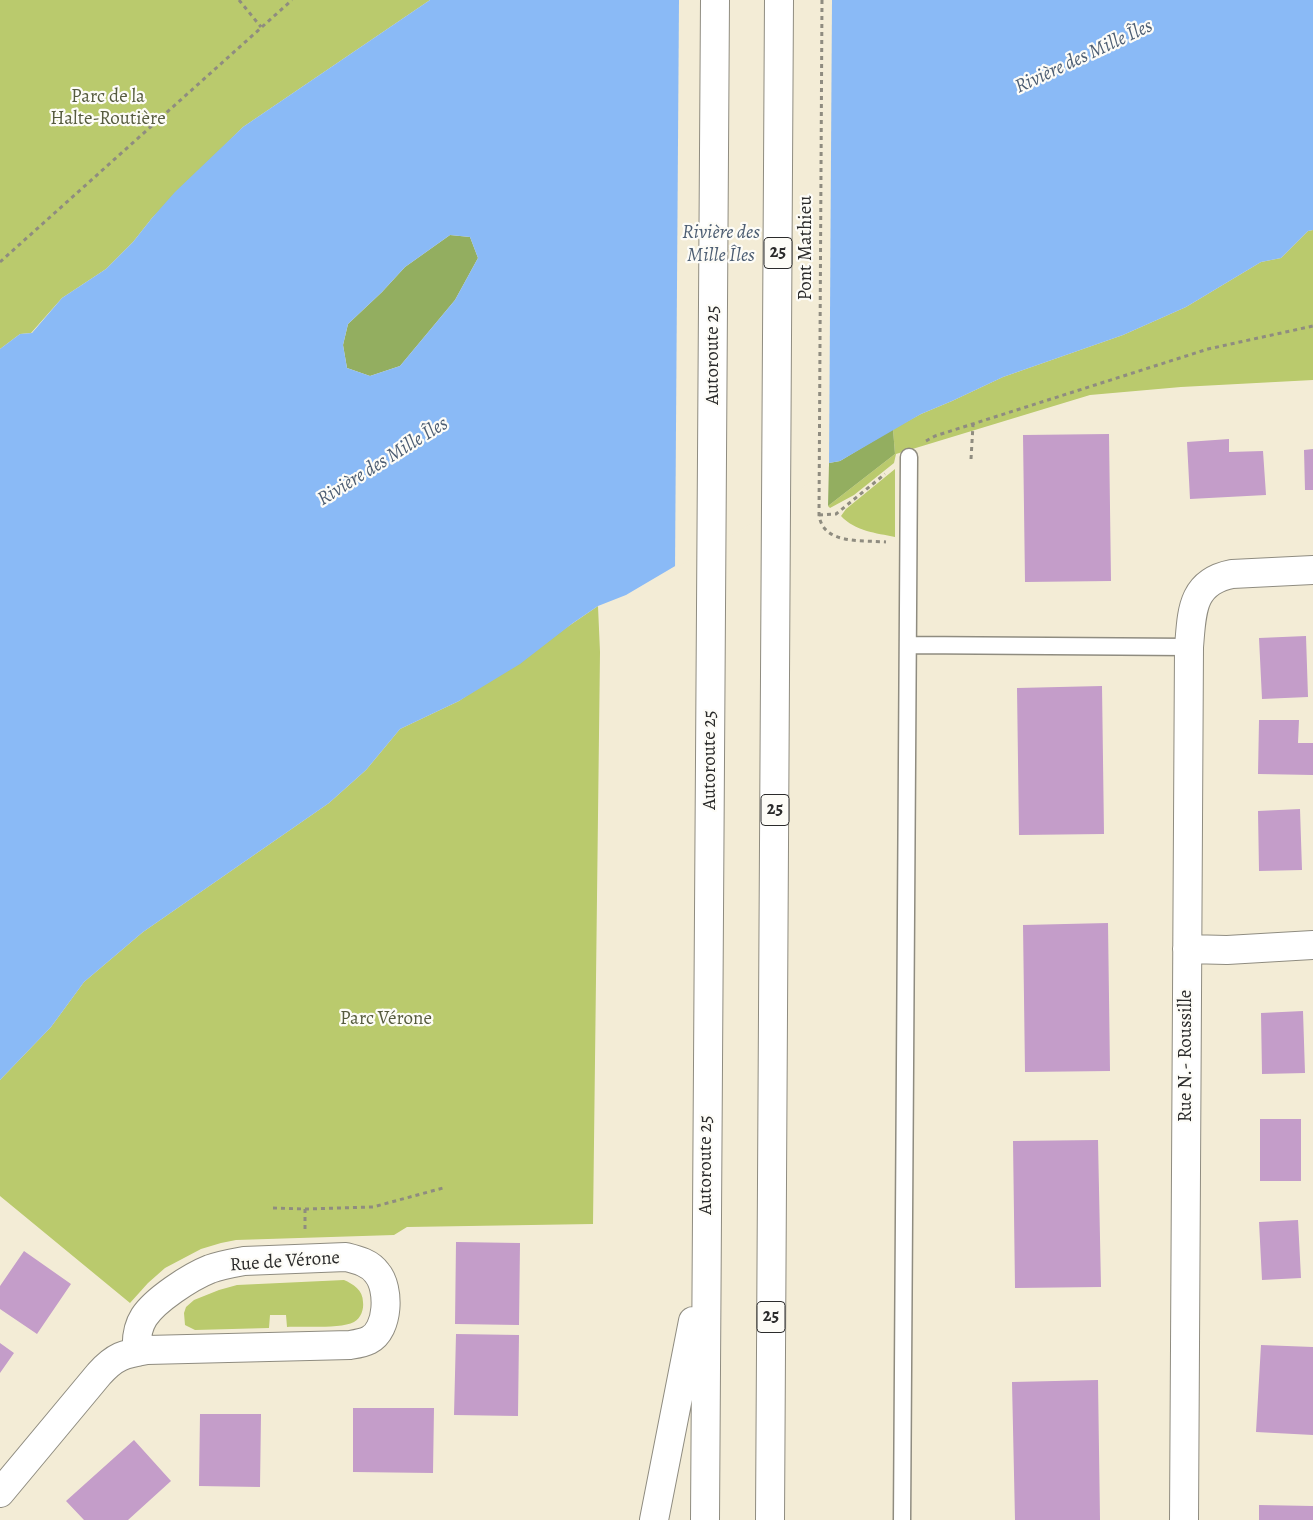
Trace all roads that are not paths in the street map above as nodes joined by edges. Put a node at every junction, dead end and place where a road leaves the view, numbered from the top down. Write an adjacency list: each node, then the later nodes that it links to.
1 (715, 0): 9 (main road, Autoroute 25)
2 (779, 0): 14 (main road, 25)
3 (910, 457): 5 (lane)
4 (1313, 570): 6 (main road, Rue N.- Roussille)
5 (909, 645): 6 (lane); 15 (lane)
6 (1189, 647): 8 (main road, Rue N.- Roussille)
7 (1313, 945): 8 (main road)
8 (1187, 949): 16 (main road, Rue N.- Roussille)
9 (706, 1256): 12 (main road); 13 (main road, Autoroute 25)
10 (137, 1352): 10 (main road, Rue de Vérone); 11 (main road, Rue de Vérone)
11 (0, 1493)
12 (654, 1520)
13 (705, 1520)
14 (770, 1520)
15 (902, 1520)
16 (1184, 1520)

